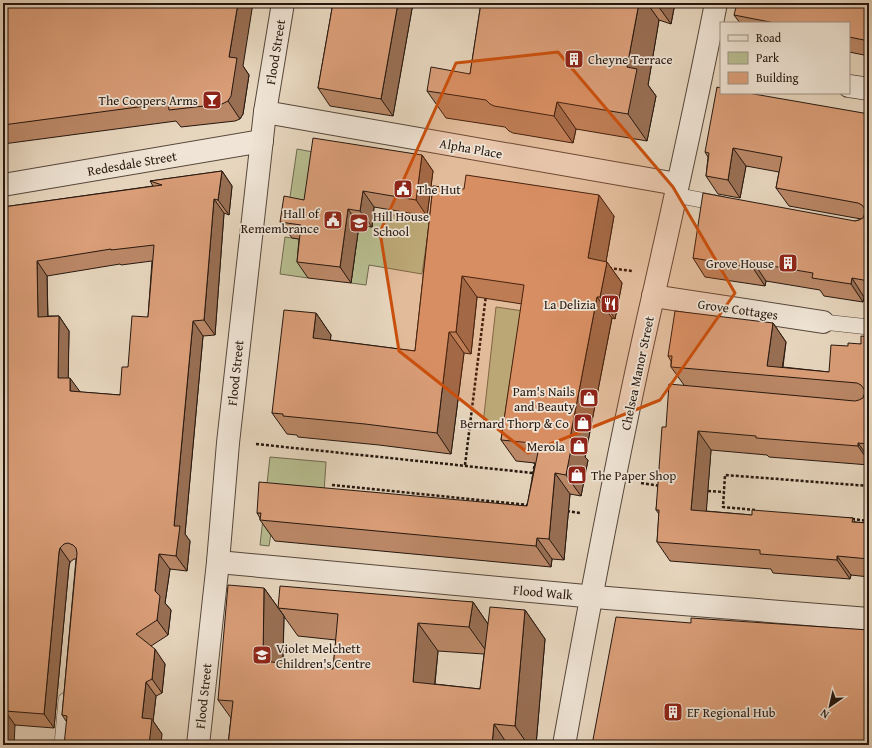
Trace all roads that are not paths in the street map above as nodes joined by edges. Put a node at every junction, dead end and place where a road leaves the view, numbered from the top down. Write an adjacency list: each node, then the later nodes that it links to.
1 (282, 3): 6 (street, Flood Street)
2 (716, 3): 3 (street, Chelsea Manor Street)
3 (713, 63): 9 (street, Chelsea Manor Street)
4 (850, 86): 5 (street)
5 (869, 89)
6 (265, 112): 7 (street, Flood Street); 9 (street, Alpha Place)
7 (262, 141): 8 (street, Redesdale Street); 14 (street, Flood Street)
8 (3, 185)
9 (676, 189): 10 (lane); 11 (street, Chelsea Manor Street)
10 (739, 207)
11 (653, 296): 12 (street, Grove Cottages); 15 (street, Chelsea Manor Street)
12 (823, 322): 13 (lane)
13 (869, 327)
14 (218, 562): 15 (street, Flood Walk); 19 (street, Flood Street)
15 (591, 596): 16 (street, Flood Walk); 20 (street, Chelsea Manor Street)
16 (869, 619)
17 (68, 683): 18 (lane)
18 (62, 745)
19 (198, 745)
20 (564, 745)

